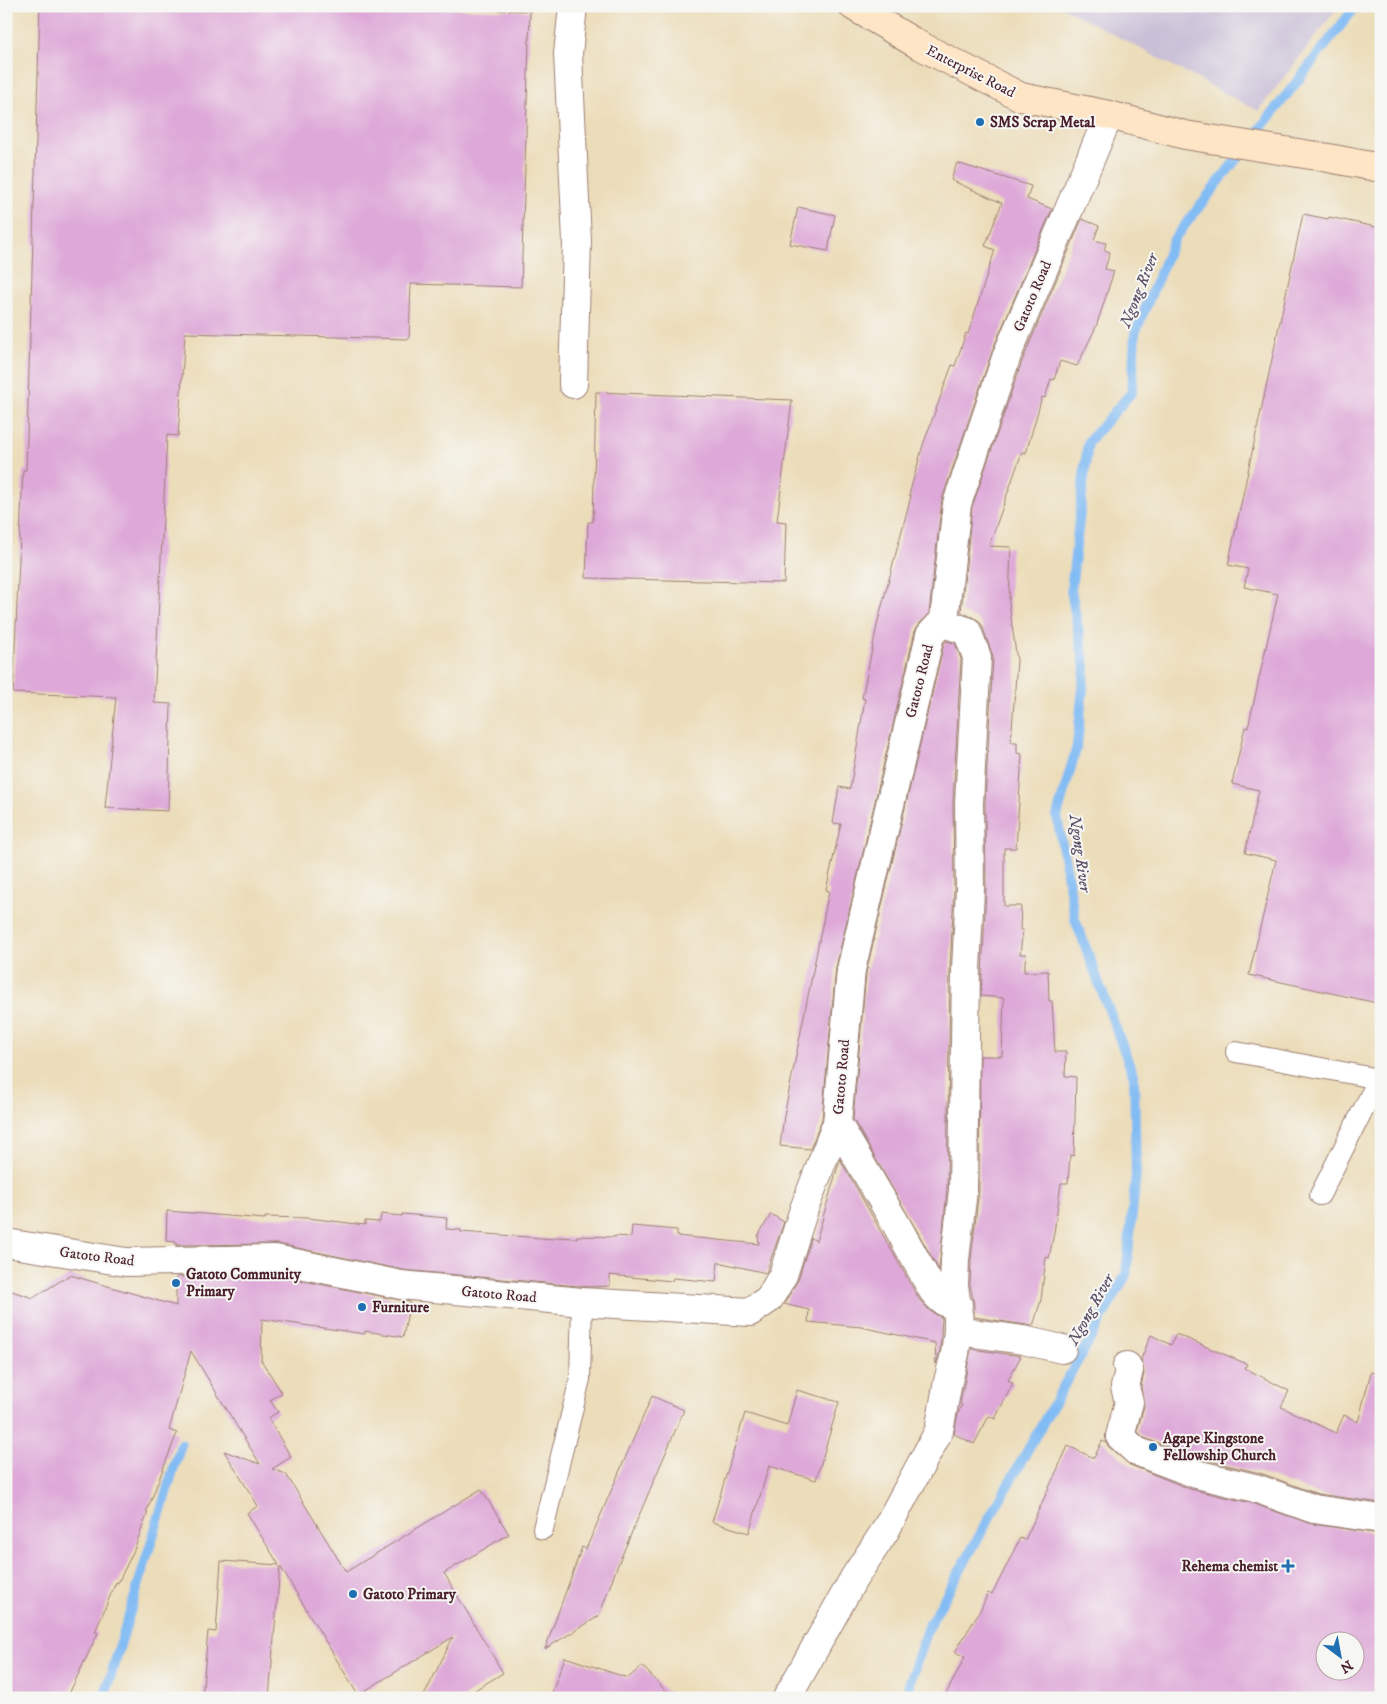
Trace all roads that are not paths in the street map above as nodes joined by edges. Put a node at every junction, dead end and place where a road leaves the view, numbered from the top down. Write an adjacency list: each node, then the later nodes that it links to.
1 (573, 6): 5 (street)
2 (853, 6): 3 (main road, Enterprise Road)
3 (1109, 115): 4 (main road, Enterprise Road); 6 (street, Gatoto Road)
4 (1381, 168)
5 (574, 384)
6 (944, 620): 9 (street, Gatoto Road); 13 (street)
7 (1236, 1052): 8 (lane)
8 (1380, 1076): 10 (lane)
9 (837, 1124): 12 (street, Gatoto Road); 13 (street)
10 (1320, 1195)
11 (6, 1243): 12 (street, Gatoto Road)
12 (582, 1302): 17 (lane)
13 (958, 1318): 14 (street); 18 (street)
14 (1062, 1349)
15 (1127, 1366): 16 (street)
16 (1381, 1519)
17 (543, 1529)
18 (787, 1698)

